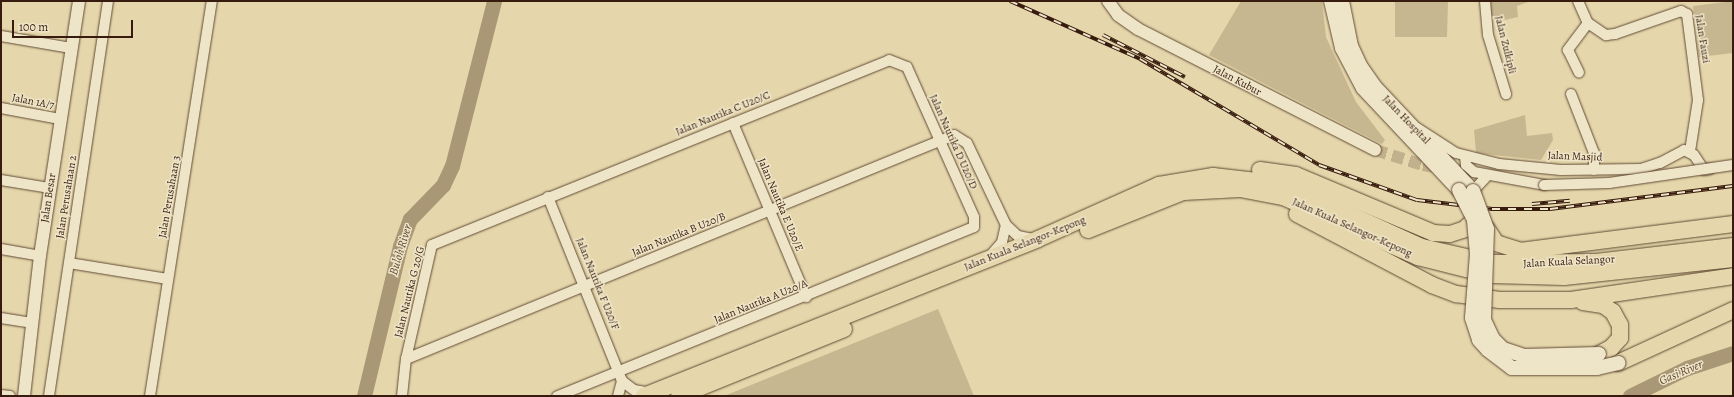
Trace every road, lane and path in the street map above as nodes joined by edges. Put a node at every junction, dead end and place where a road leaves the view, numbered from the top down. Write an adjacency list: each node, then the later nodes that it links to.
1 (79, 1): 11 (street, Jalan Besar)
2 (108, 1): 51 (street, Jalan Perusahaan 2)
3 (212, 1): 53 (street, Jalan Perusahaan 3)
4 (1108, 1): 21 (street, Jalan Kubur)
5 (1331, 1): 33 (main road, Jalan Hospital)
6 (1342, 1): 19 (main road, Jalan Hospital)
7 (1485, 1): 14 (street, Jalan Zulkipli)
8 (1578, 1): 9 (street)
9 (1588, 23): 13 (street); 22 (street, Jalan Fauzi)
10 (1, 36): 11 (street)
11 (71, 48): 17 (street, Jalan Besar)
12 (907, 67): 18 (street, Jalan Nautika C U20/C); 20 (street, Jalan Nautika D U20/D)
13 (1579, 73)
14 (1506, 94)
15 (1571, 94): 26 (street)
16 (1, 108): 17 (street, Jalan 1A/7)
17 (60, 119): 31 (street, Jalan Besar)
18 (733, 123): 34 (street, Jalan Nautika C U20/C); 35 (street, Jalan Nautika E U20/E)
19 (1412, 125): 23 (street, Jalan Masjid); 33 (main road, Jalan Hospital)
20 (938, 141): 35 (street, Jalan Nautika B U20/B); 38 (street, Jalan Nautika B U20/B); 39 (street, Jalan Nautika D U20/D)
21 (1375, 150)
22 (1690, 151): 24 (street); 26 (street, Jalan Masjid)
23 (1465, 156): 25 (street, Jalan Masjid); 27 (street)
24 (1733, 165): 29 (street, bridge)
25 (1547, 168): 26 (street, Jalan Masjid); 29 (street)
26 (1594, 170)
27 (1488, 175): 29 (street); 33 (street)
28 (1, 180): 31 (street)
29 (1533, 183)
30 (1159, 185): 36 (highway); 42 (highway, Jalan Kuala Selangor-Kepong); 43 (highway, Jalan Kuala Selangor-Kepong)
31 (50, 188): 46 (street, Jalan Besar)
32 (1218, 189): 47 (highway, Jalan Kuala Selangor-Kepong); 56 (highway); 73 (highway, Jalan Kuala Selangor-Kepong)
33 (1466, 190): 36 (main road, Jalan Hospital, bridge); 40 (main road, Jalan Hospital, bridge)
34 (548, 198): 54 (street, Jalan Nautika F U20/F); 61 (street, Jalan Nautika G 20/G)
35 (770, 211): 54 (street, Jalan Nautika B U20/B); 55 (street, Jalan Nautika E U20/E)
36 (1474, 220): 62 (main road, bridge)
37 (1733, 224): 40 (highway)
38 (1006, 225): 42 (street); 49 (street)
39 (974, 227): 55 (street, Jalan Nautika A U20/A)
40 (1487, 230): 60 (main road, bridge)
41 (1733, 233): 50 (highway)
42 (1038, 239): 49 (highway, Jalan Kuala Selangor-Kepong)
43 (1408, 241): 50 (highway, Jalan Kuala Selangor)
44 (1733, 246): 50 (highway, Jalan Kuala Selangor)
45 (1, 249): 46 (street)
46 (40, 256): 59 (street, Jalan Besar)
47 (1418, 257): 48 (highway, Jalan Kuala Selangor)
48 (1733, 259)
49 (986, 260): 65 (highway, Jalan Kuala Selangor-Kepong)
50 (1596, 262)
51 (69, 263): 53 (street); 68 (street, Jalan Perusahaan 2)
52 (1733, 276): 56 (highway)
53 (168, 279): 69 (street, Jalan Perusahaan 3)
54 (584, 286): 61 (street, Jalan Nautika B U20/B); 63 (street, Jalan Nautika F U20/F)
55 (806, 297): 63 (street, Jalan Nautika A U20/A)
56 (1571, 300): 60 (highway)
57 (1733, 310): 62 (highway)
58 (1, 318): 59 (street)
59 (32, 323): 67 (street, Jalan Besar)
60 (1599, 354)
61 (406, 359): 70 (street, Jalan Nautika G 20/G)
62 (1618, 362)
63 (620, 376): 65 (street); 71 (street, Jalan Nautika A U20/A); 72 (street)
64 (1, 394): 66 (street)
65 (648, 395)
66 (10, 396)
67 (24, 396)
68 (49, 396)
69 (150, 396)
70 (402, 396)
71 (557, 396)
72 (618, 396)
73 (679, 396)

